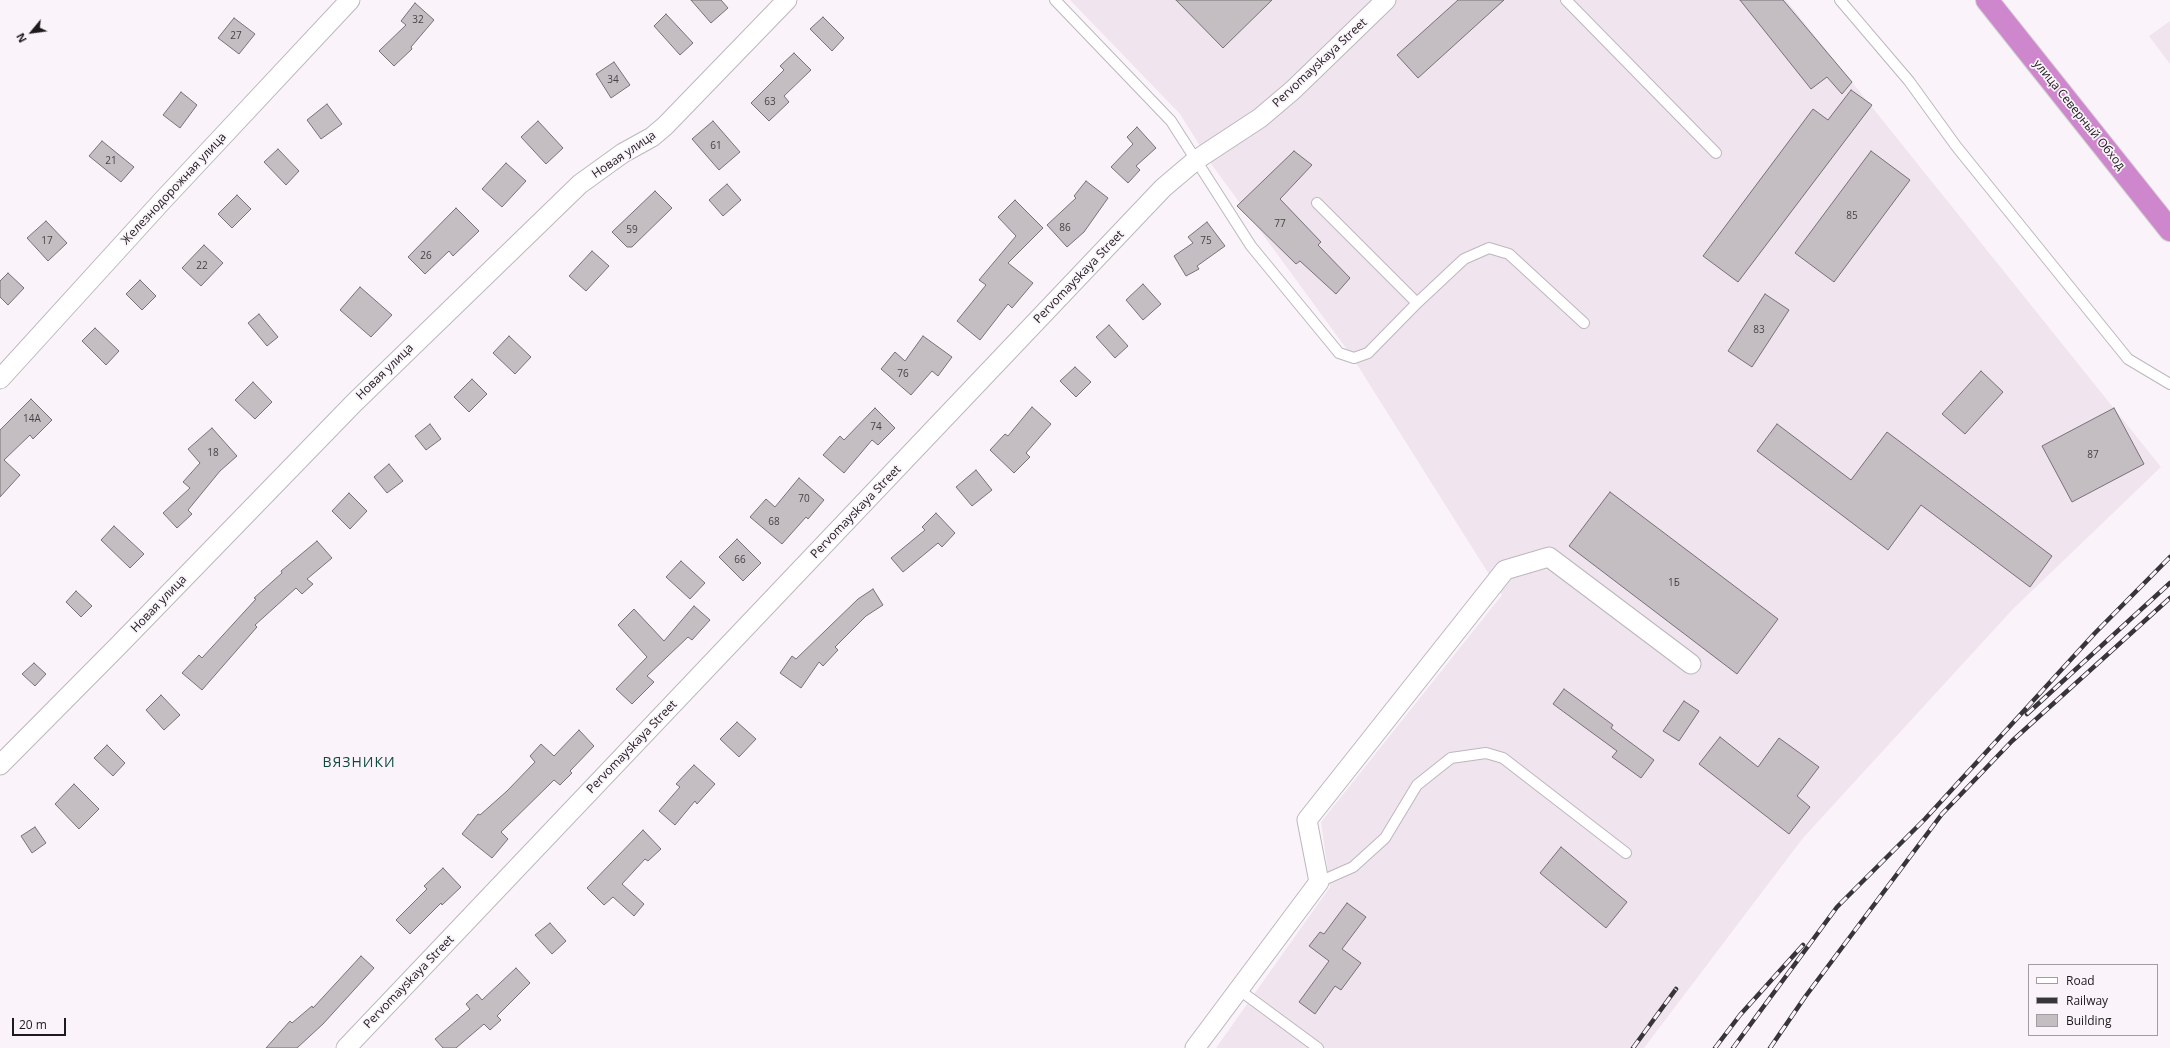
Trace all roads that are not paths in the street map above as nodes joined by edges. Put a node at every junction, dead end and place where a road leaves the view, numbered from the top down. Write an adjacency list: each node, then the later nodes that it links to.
1 (350, 0): 14 (street, Железнодорожная улица)
2 (787, 0): 17 (street, Новая улица)
3 (1055, 0): 9 (lane)
4 (1386, 0): 9 (street, Pervomayskaya Street)
5 (1566, 0): 8 (lane)
6 (1840, 0): 15 (lane)
7 (1987, 0): 11 (highway, улица Северный Обход)
8 (1716, 153)
9 (1196, 160): 12 (lane); 21 (street, Pervomayskaya Street)
10 (1317, 203): 12 (lane)
11 (2170, 230)
12 (1417, 302): 13 (lane)
13 (1584, 323)
14 (0, 379)
15 (2170, 384)
16 (1690, 664): 19 (street)
17 (0, 765)
18 (1626, 853): 19 (lane)
19 (1319, 882): 20 (street)
20 (1238, 989): 22 (street); 23 (lane)
21 (346, 1048)
22 (1195, 1048)
23 (1318, 1048)

